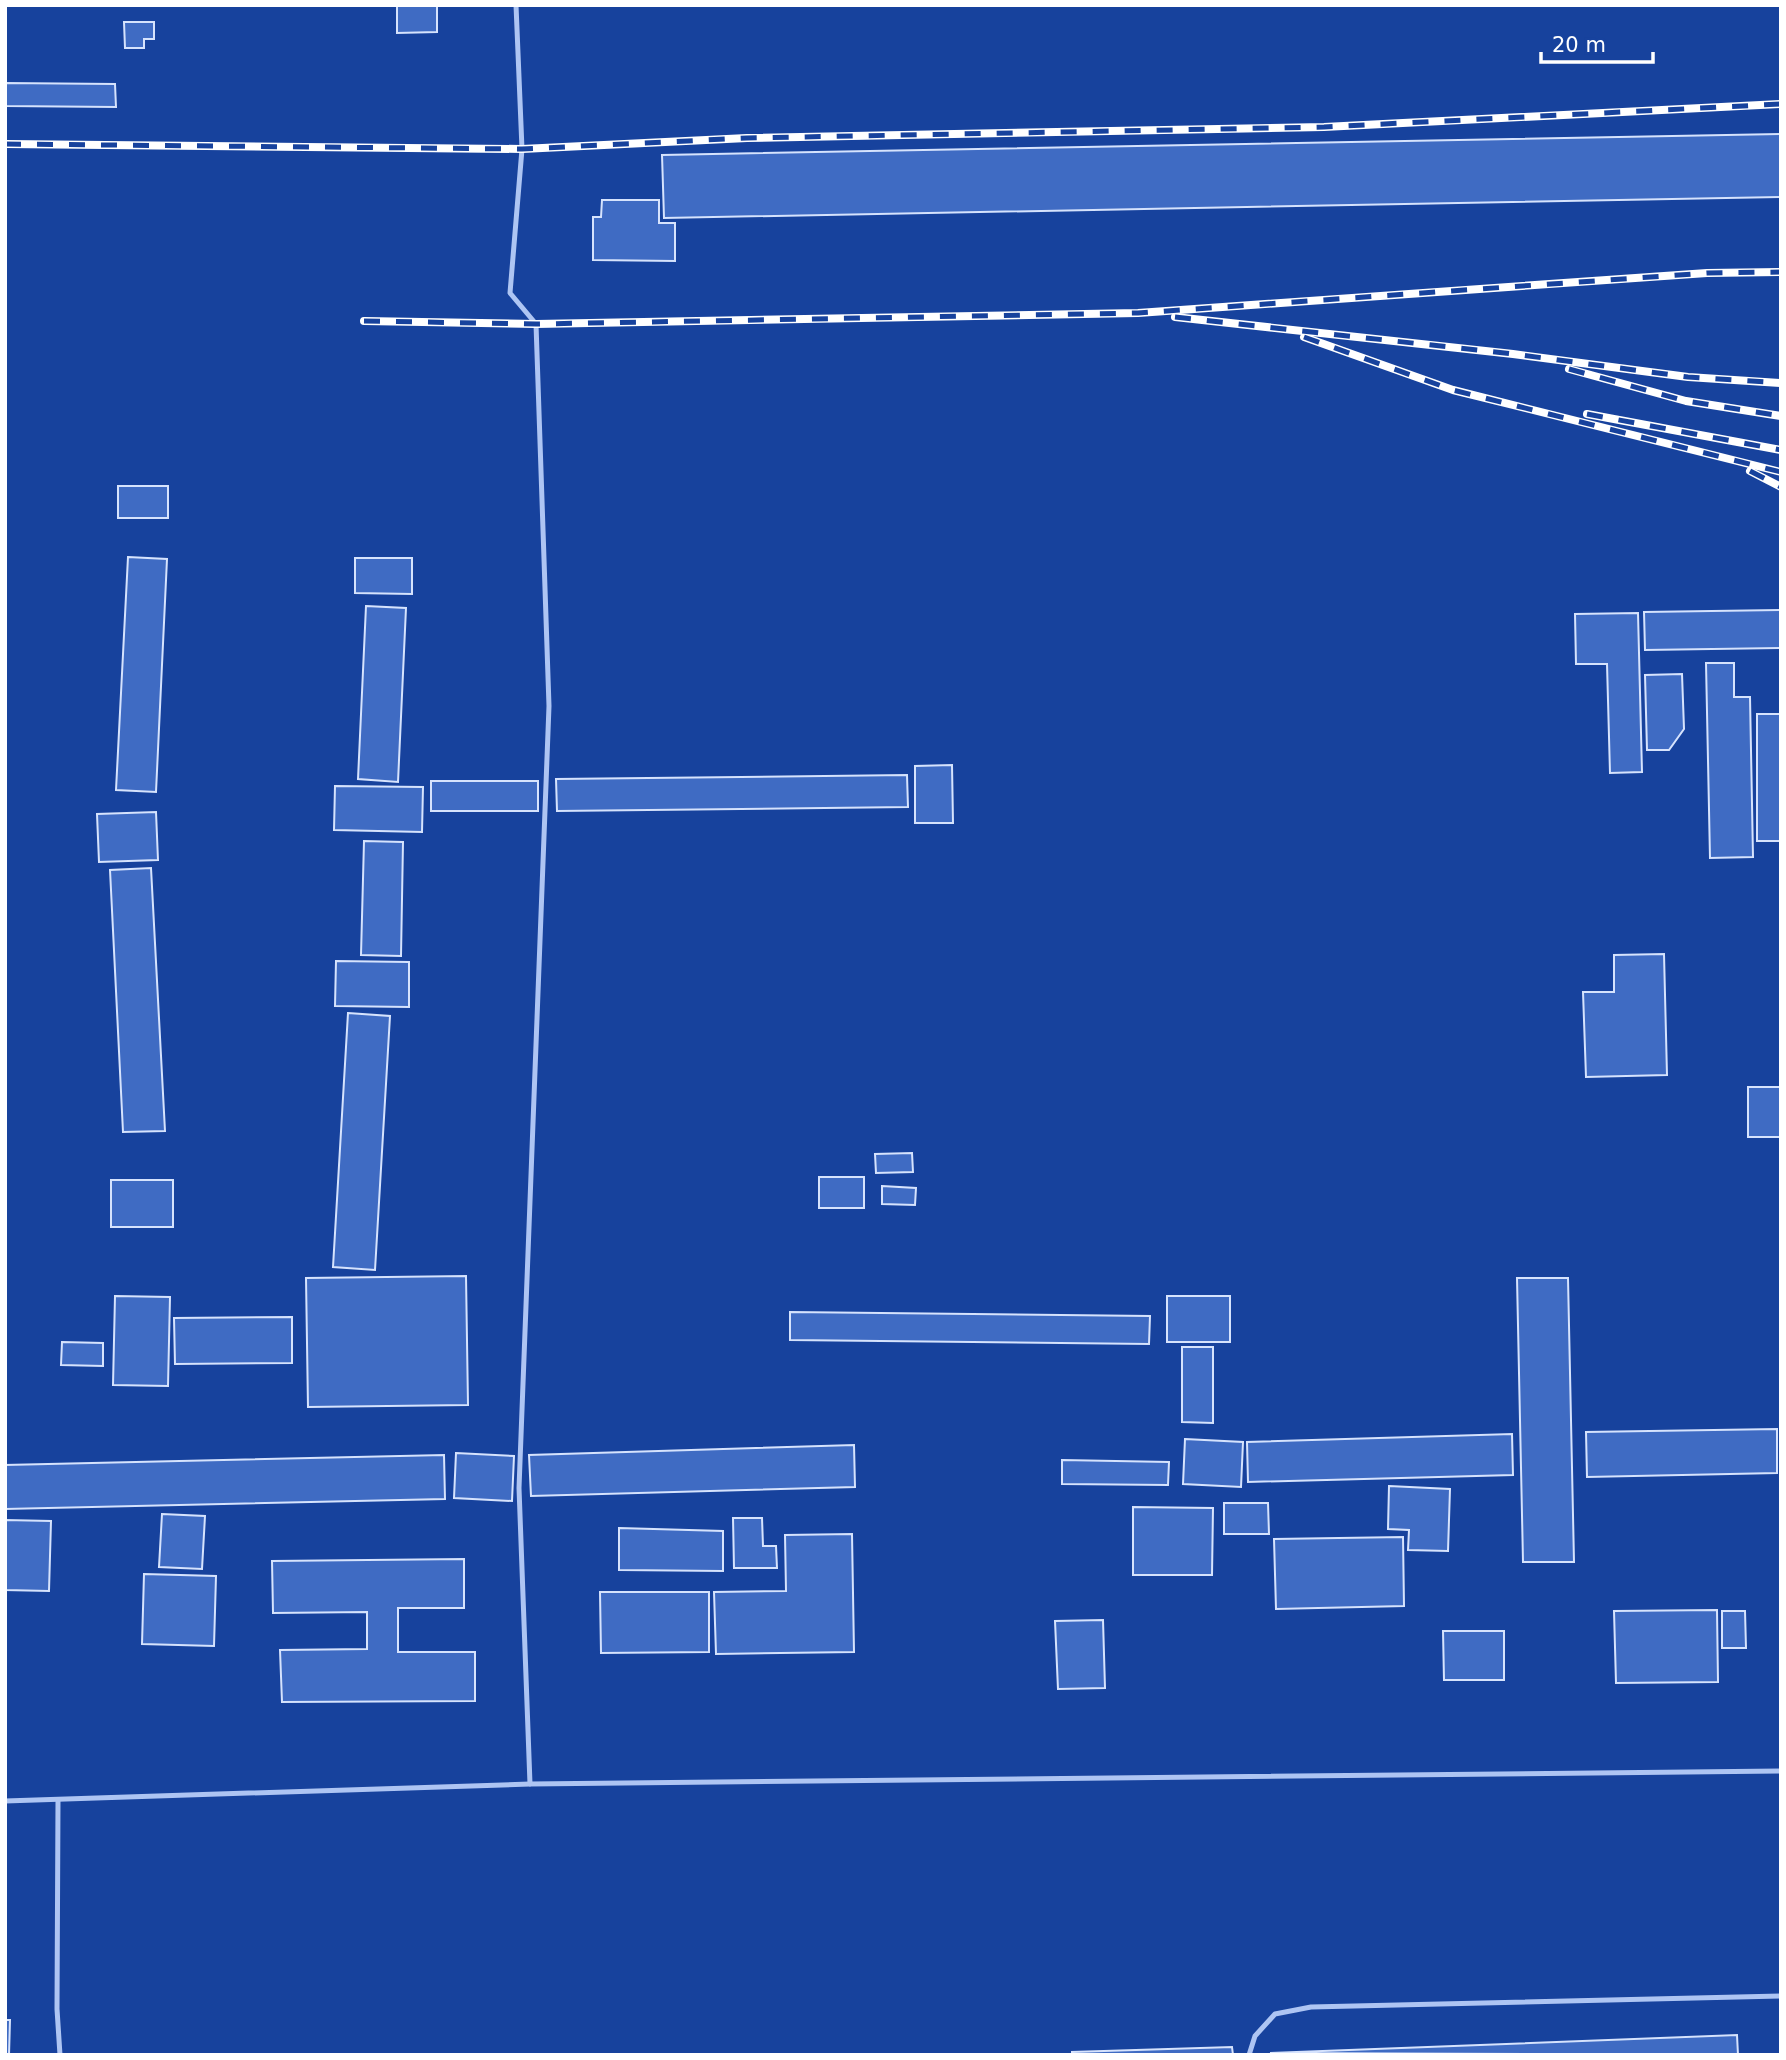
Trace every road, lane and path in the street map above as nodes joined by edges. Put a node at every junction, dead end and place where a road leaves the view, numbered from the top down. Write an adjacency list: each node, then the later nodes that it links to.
1 (516, 5): 3 (lane)
2 (1781, 1771): 3 (lane)
3 (530, 1784): 5 (lane)
4 (5, 1801): 5 (lane)
5 (58, 1801): 7 (lane)
6 (1781, 1996): 8 (lane)
7 (60, 2055)
8 (1249, 2055)

